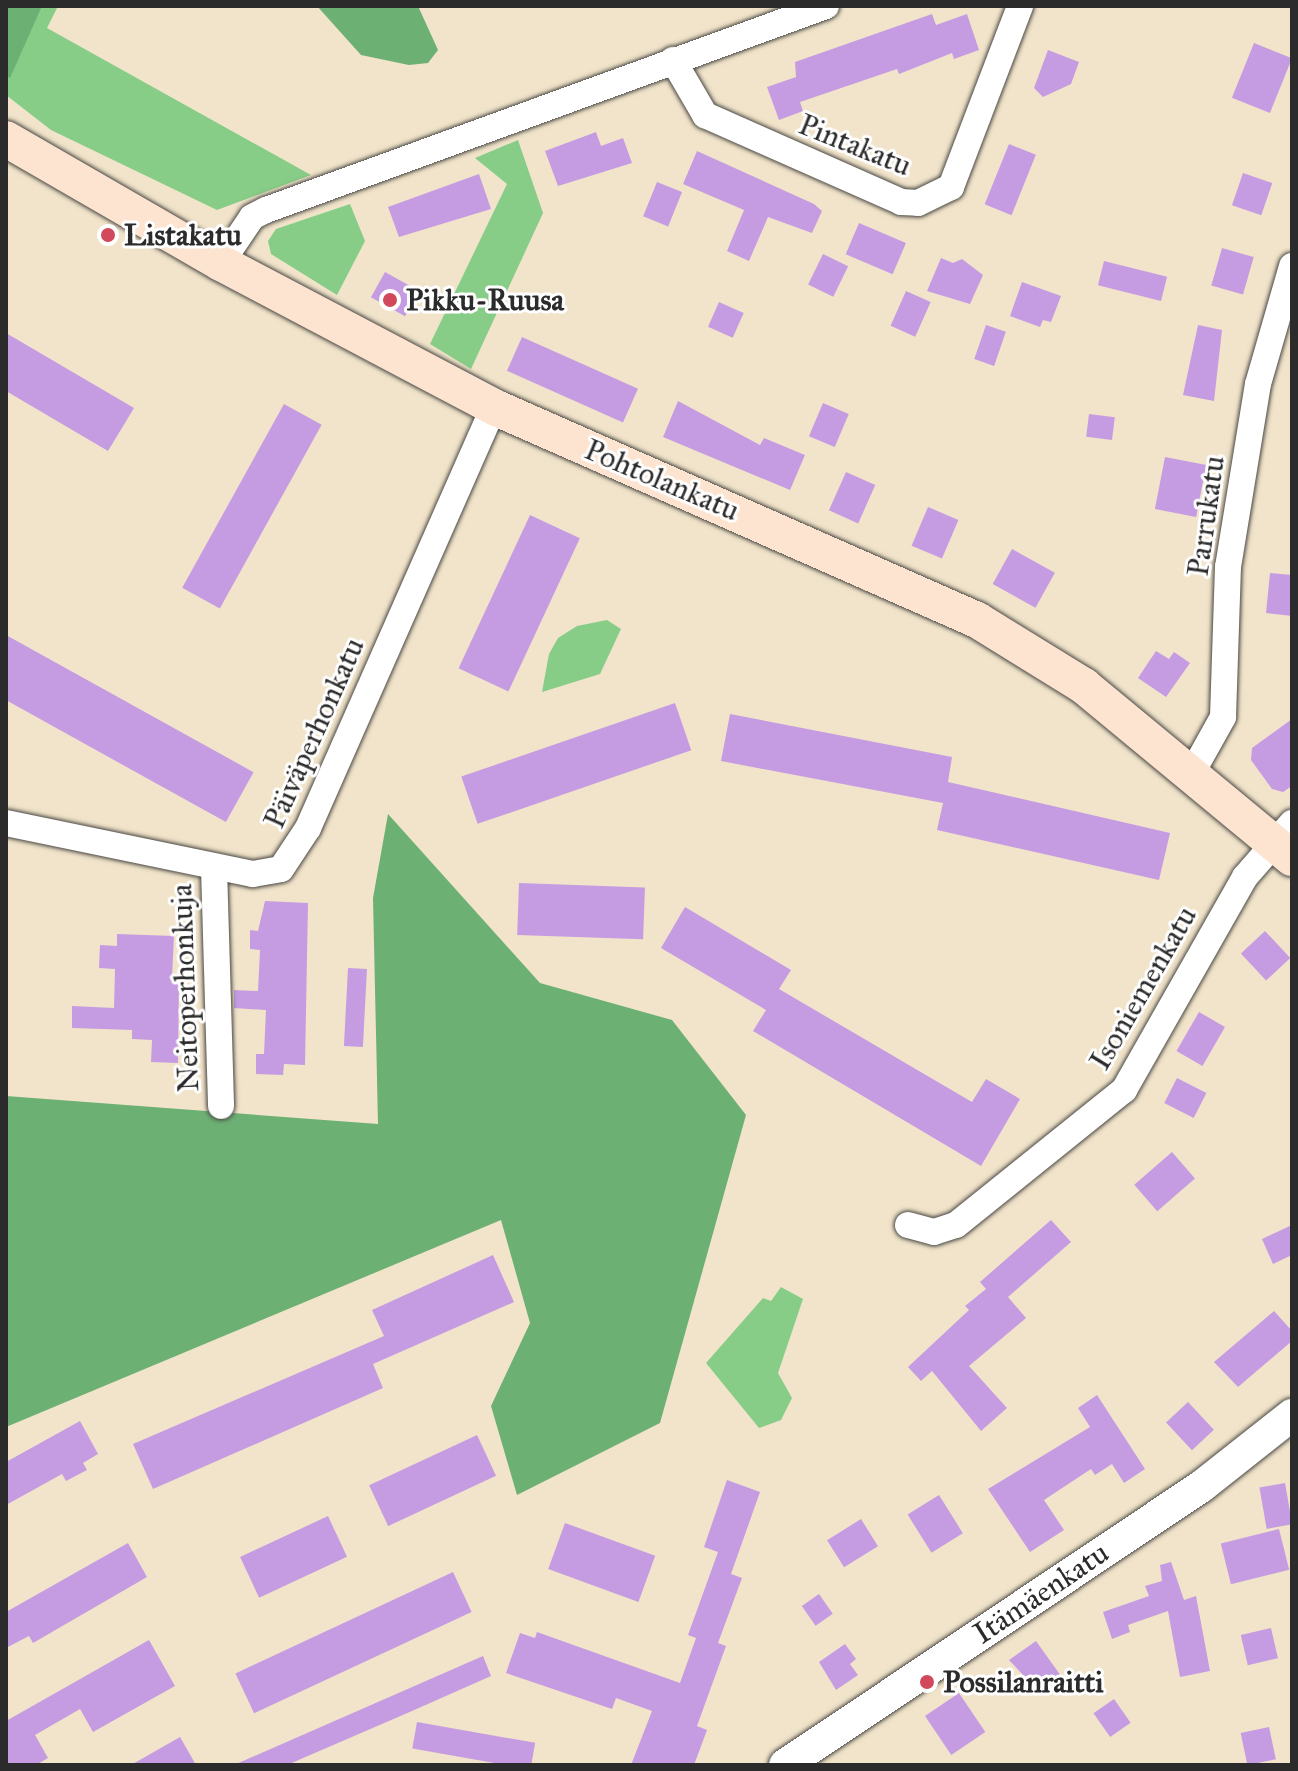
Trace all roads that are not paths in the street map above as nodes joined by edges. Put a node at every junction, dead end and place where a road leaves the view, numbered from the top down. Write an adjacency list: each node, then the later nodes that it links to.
1 (826, 6): 3 (street)
2 (1020, 6): 3 (street, Pintakatu)
3 (673, 60): 5 (street)
4 (6, 139): 5 (main road, Pohtolankatu)
5 (221, 263): 7 (main road, Pohtolankatu)
6 (1292, 266): 8 (street, Parrukatu)
7 (494, 407): 8 (main road, Pohtolankatu); 11 (street, Päiväperhonkatu)
8 (1193, 771): 10 (main road, Pohtolankatu)
9 (6, 823): 11 (street, Päiväperhonkatu)
10 (1286, 841): 13 (street, Isoniemenkatu)
11 (214, 868): 12 (street, Neitoperhonkuja)
12 (221, 1106)
13 (908, 1225)
14 (1292, 1415): 15 (street, Itämäenkatu)
15 (785, 1765)

